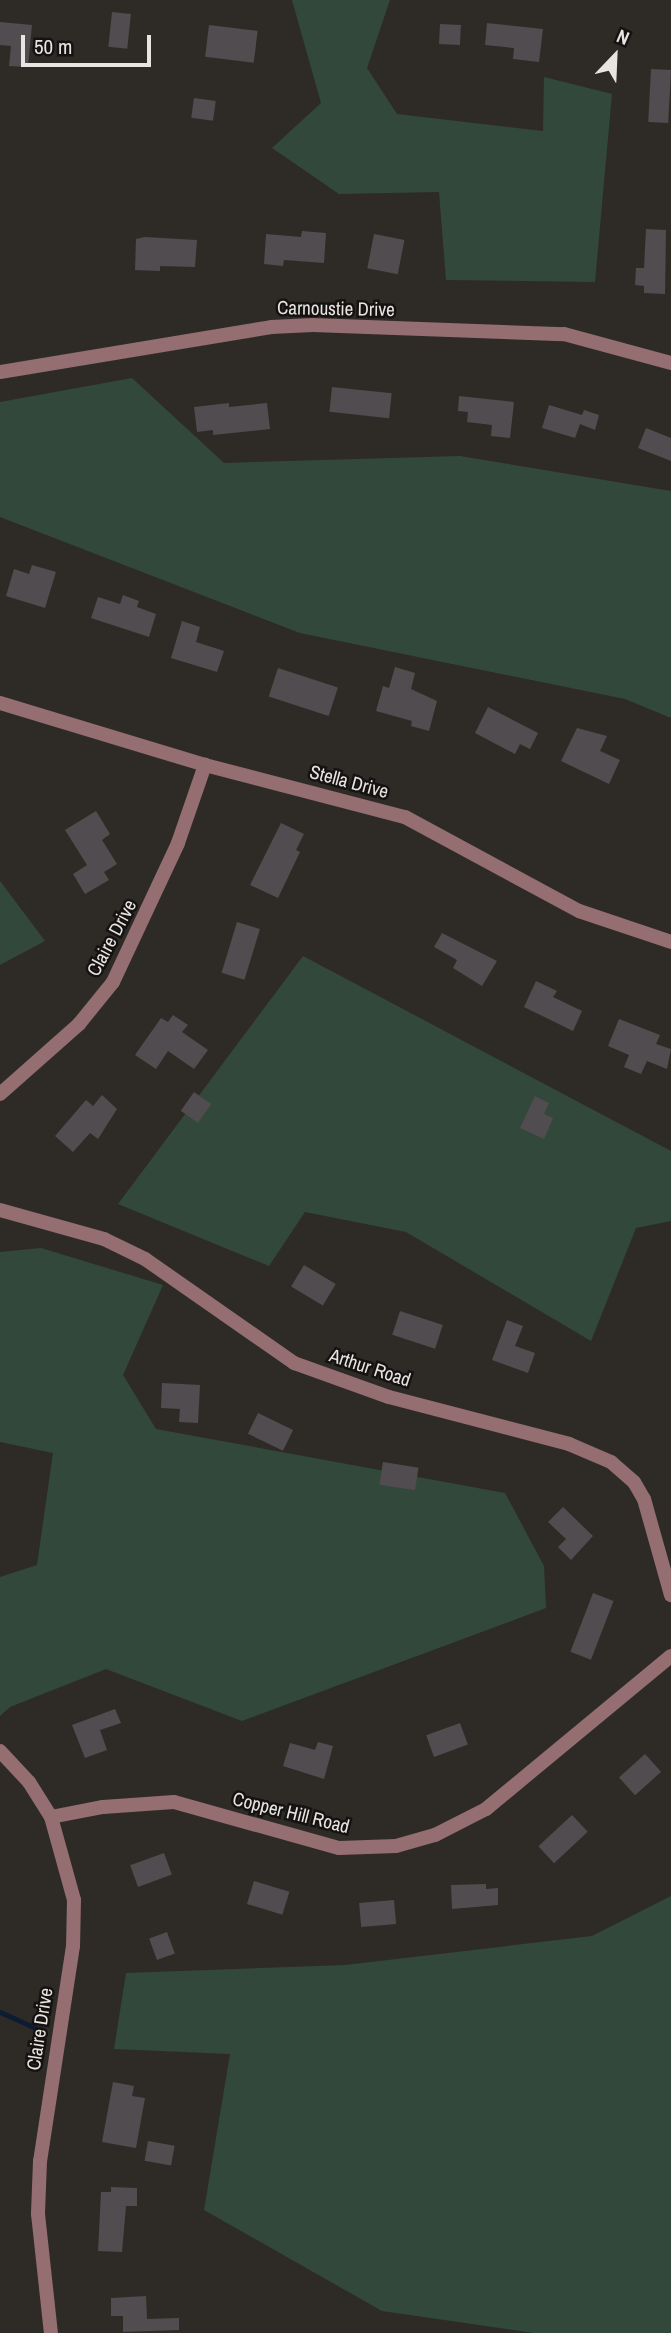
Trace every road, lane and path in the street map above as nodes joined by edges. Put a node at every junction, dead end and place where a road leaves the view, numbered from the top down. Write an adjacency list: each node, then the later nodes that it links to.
1 (671, 363): 2 (street, Carnoustie Drive)
2 (0, 372)
3 (0, 703): 4 (street, Stella Drive)
4 (205, 765): 5 (street, Stella Drive); 6 (street, Claire Drive)
5 (671, 942)
6 (0, 1094)
7 (0, 1210): 8 (street, Arthur Road)
8 (671, 1595)
9 (671, 1656): 11 (street, Copper Hill Road)
10 (0, 1751): 11 (street, Claire Drive)
11 (51, 1817): 12 (street, Claire Drive)
12 (51, 2333)

